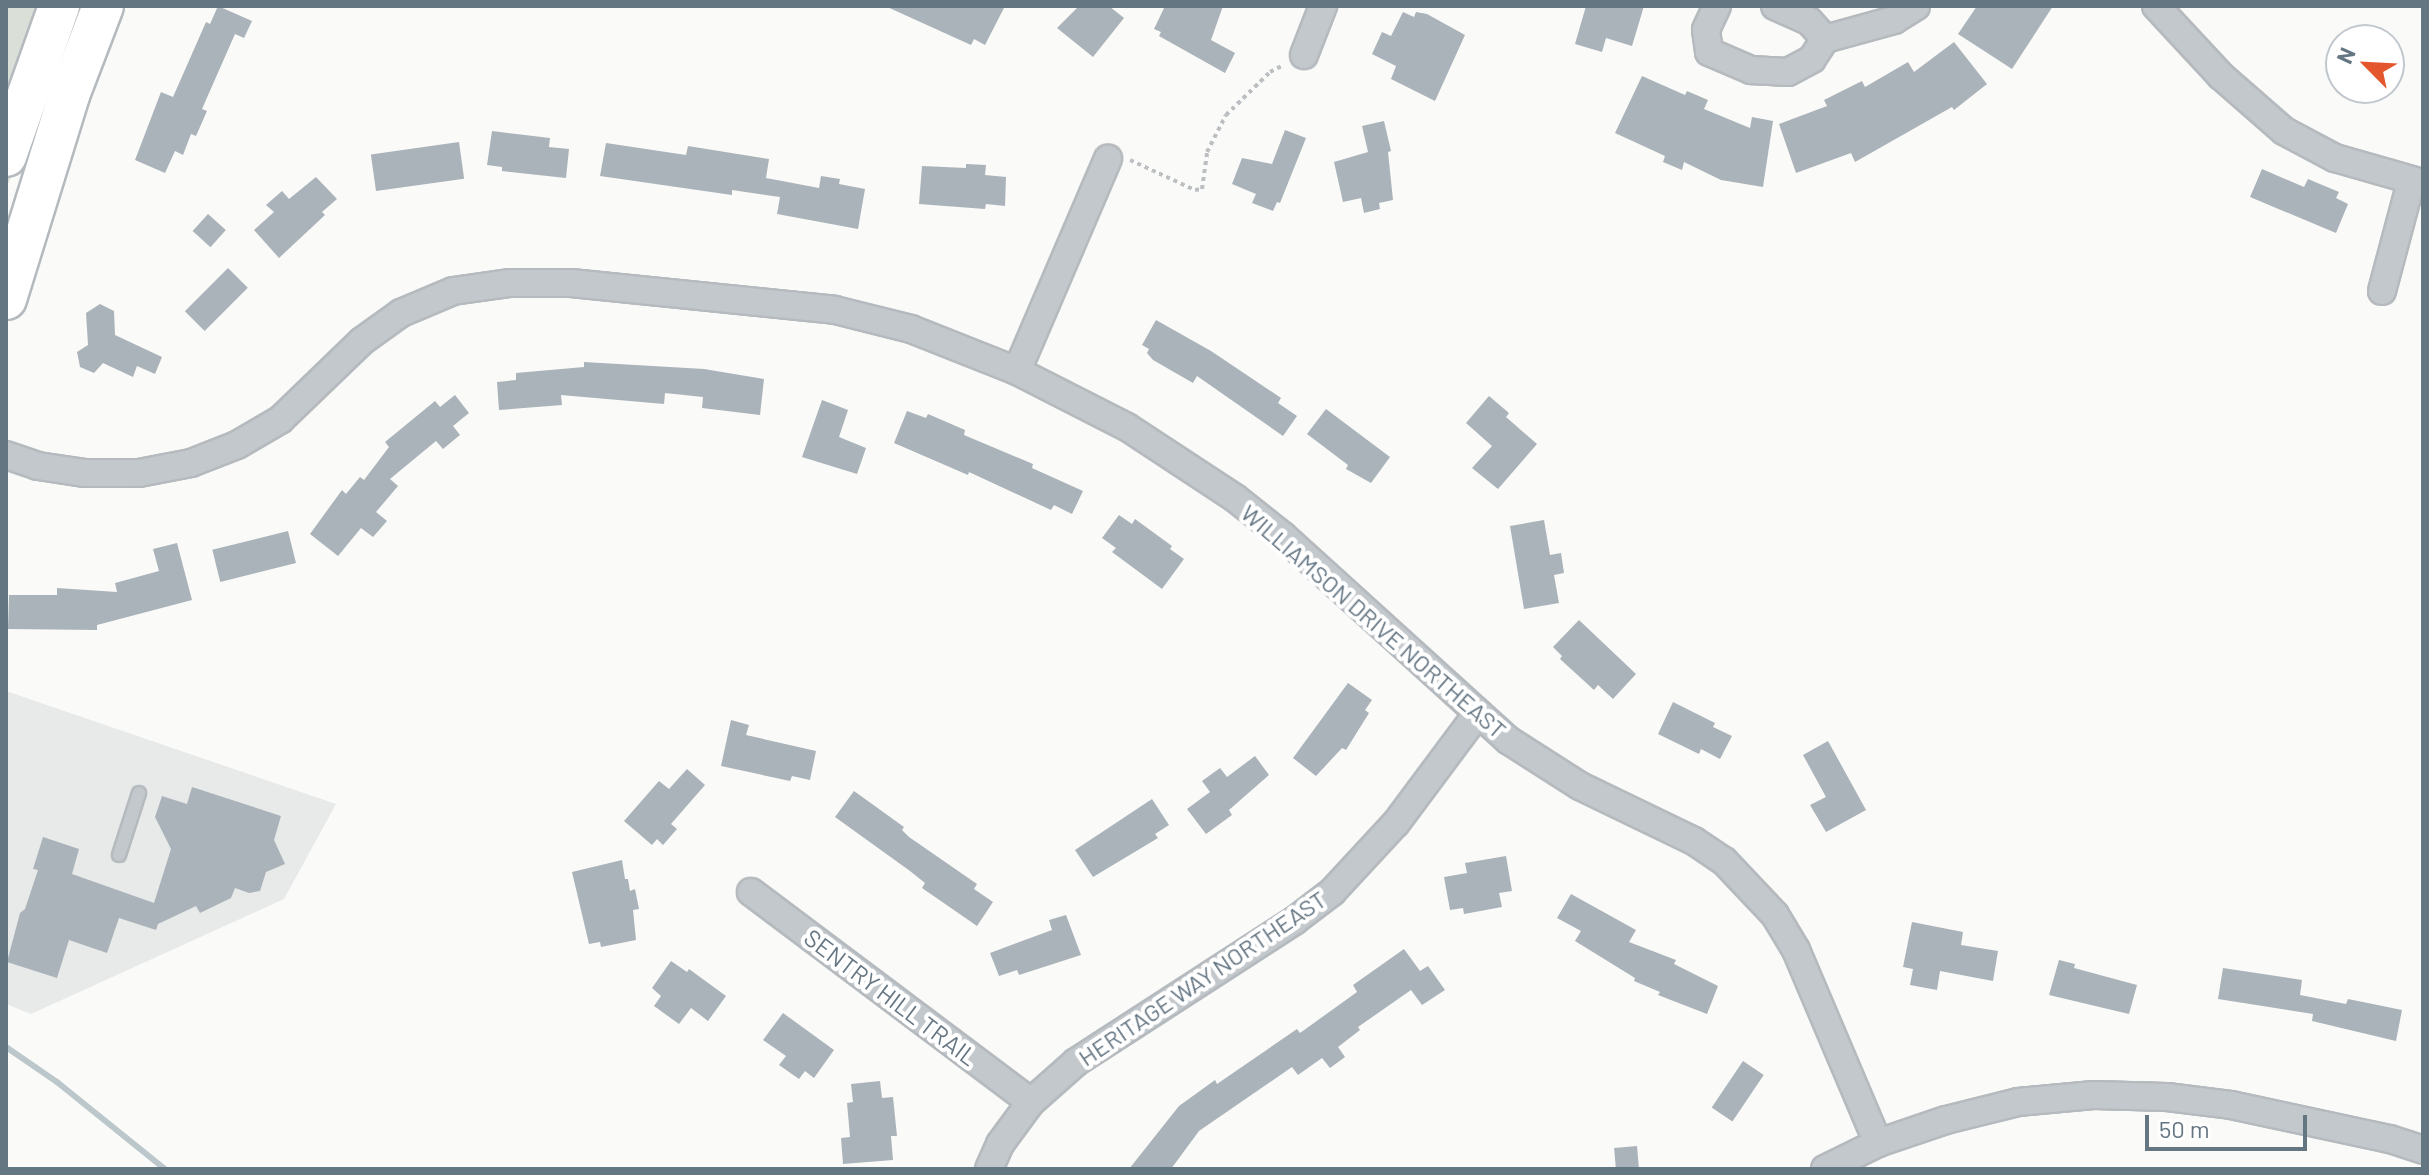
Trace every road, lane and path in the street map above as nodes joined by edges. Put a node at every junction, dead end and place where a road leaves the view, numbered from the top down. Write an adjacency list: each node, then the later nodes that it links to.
1 (59, 6): 10 (main road)
2 (103, 6): 14 (main road)
3 (1323, 6): 9 (street)
4 (1717, 6): 8 (street)
5 (1775, 6): 8 (street)
6 (1916, 6): 8 (street)
7 (2156, 6): 12 (street)
8 (1825, 39)
9 (1304, 55): 11 (path)
10 (6, 156)
11 (1108, 159): 15 (street)
12 (2417, 182): 13 (street)
13 (2382, 291)
14 (6, 299)
15 (1017, 371): 16 (street, WILLIAMSON DRIVE NORTHEAST); 17 (street, WILLIAMSON DRIVE NORTHEAST)
16 (6, 455)
17 (1478, 713): 21 (street, HERITAGE WAY NORTHEAST); 22 (street, WILLIAMSON DRIVE NORTHEAST)
18 (139, 793): 19 (lane)
19 (119, 855)
20 (751, 892): 21 (street, SENTRY HILL TRAIL)
21 (1031, 1102): 24 (street, HERITAGE WAY NORTHEAST)
22 (1878, 1143): 23 (street); 25 (street)
23 (2423, 1150)
24 (989, 1169)
25 (1825, 1169)

